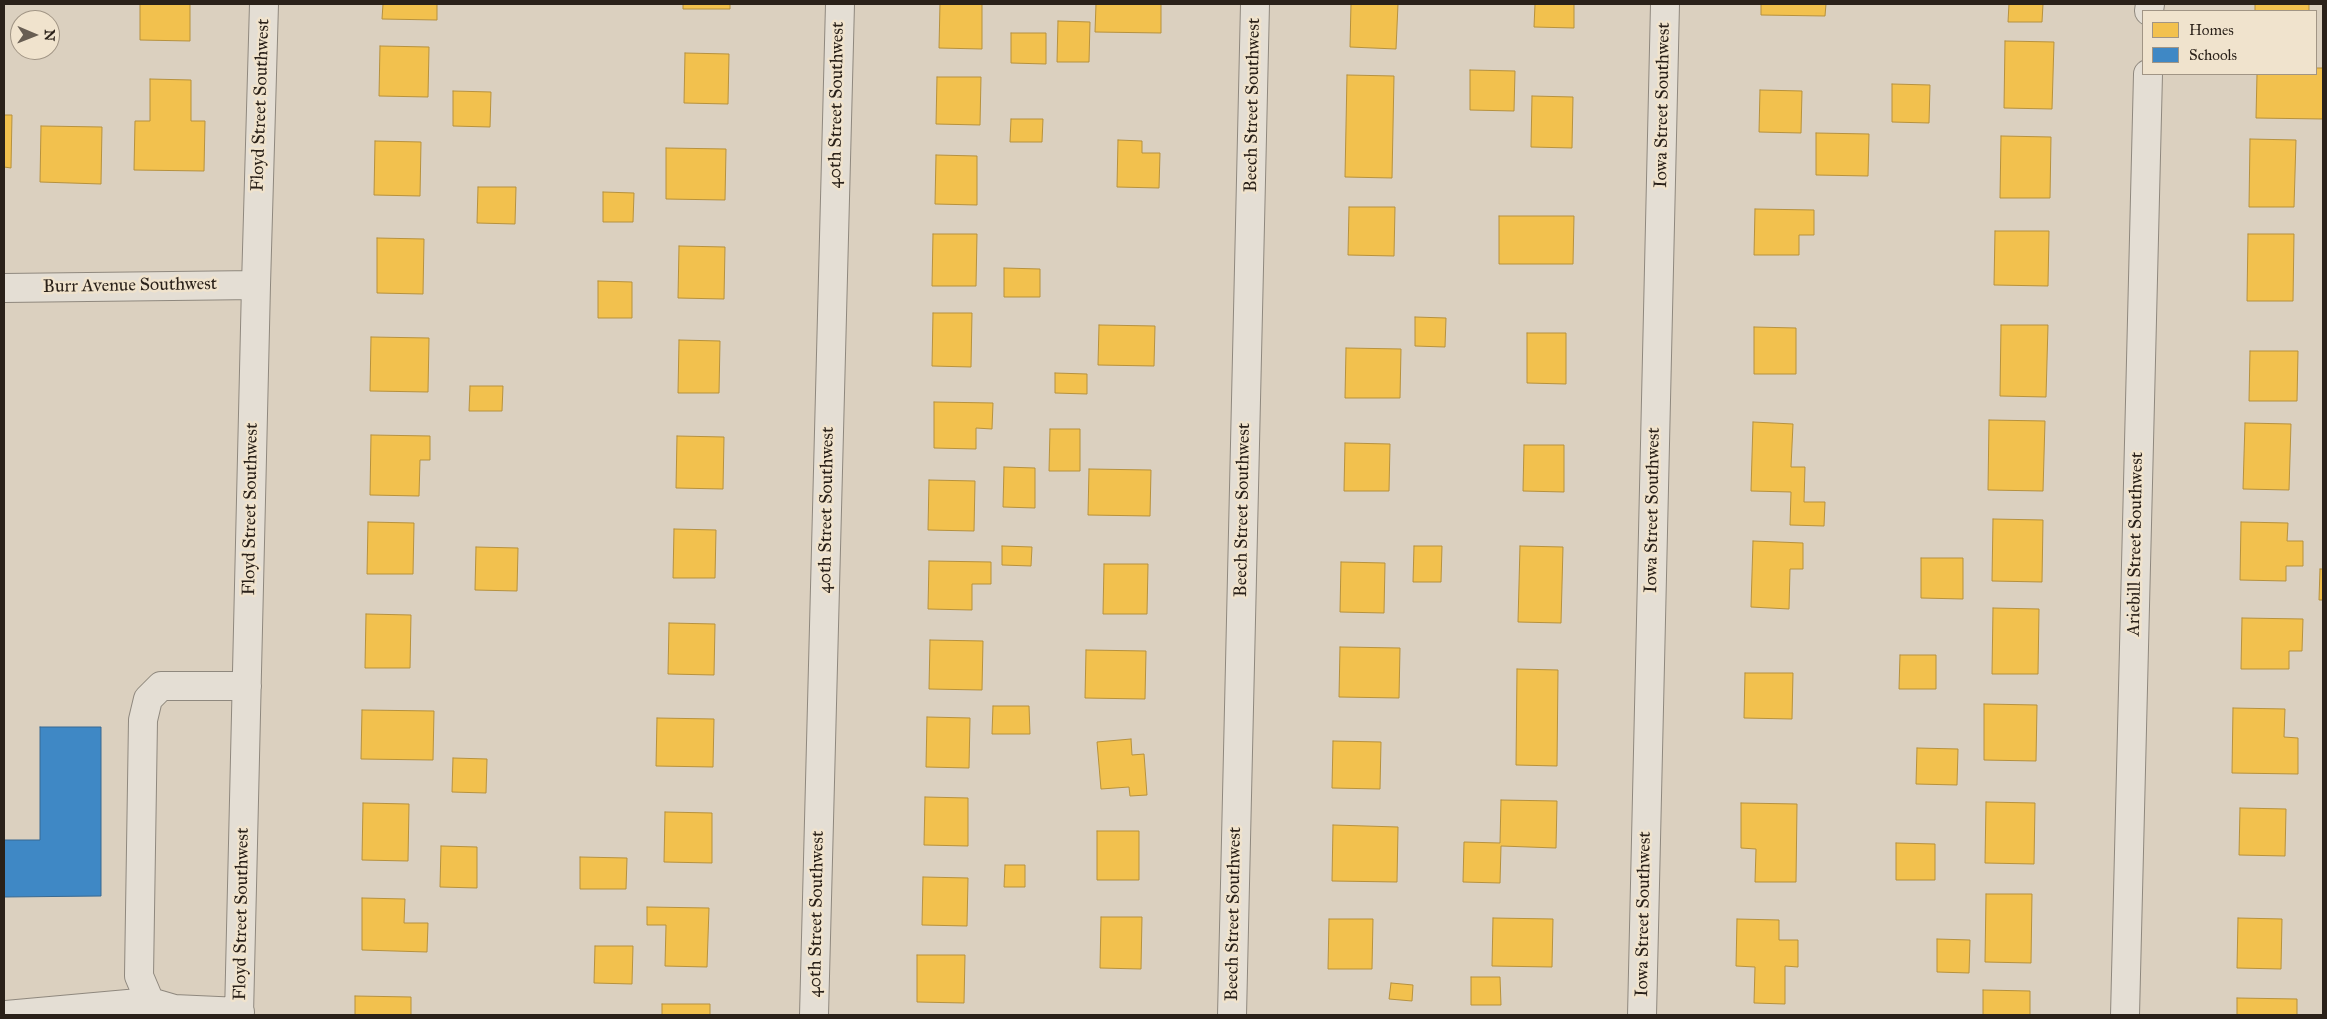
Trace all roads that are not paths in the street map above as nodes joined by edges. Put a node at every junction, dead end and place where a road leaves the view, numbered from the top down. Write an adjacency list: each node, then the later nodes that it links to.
1 (264, 4): 6 (street, Floyd Street Southwest)
2 (840, 4): 12 (street, 40th Street Southwest)
3 (1255, 4): 13 (street, Beech Street Southwest)
4 (1665, 4): 14 (street, Iowa Street Southwest)
5 (2148, 75): 15 (street, Ariebill Street Southwest)
6 (256, 285): 7 (street, Burr Avenue Southwest); 8 (street, Floyd Street Southwest)
7 (4, 288)
8 (247, 686): 9 (street); 10 (street, Floyd Street Southwest)
9 (150, 1002): 10 (street); 11 (street)
10 (240, 1014)
11 (6, 1015)
12 (814, 1015)
13 (1232, 1015)
14 (1642, 1015)
15 (2125, 1015)

